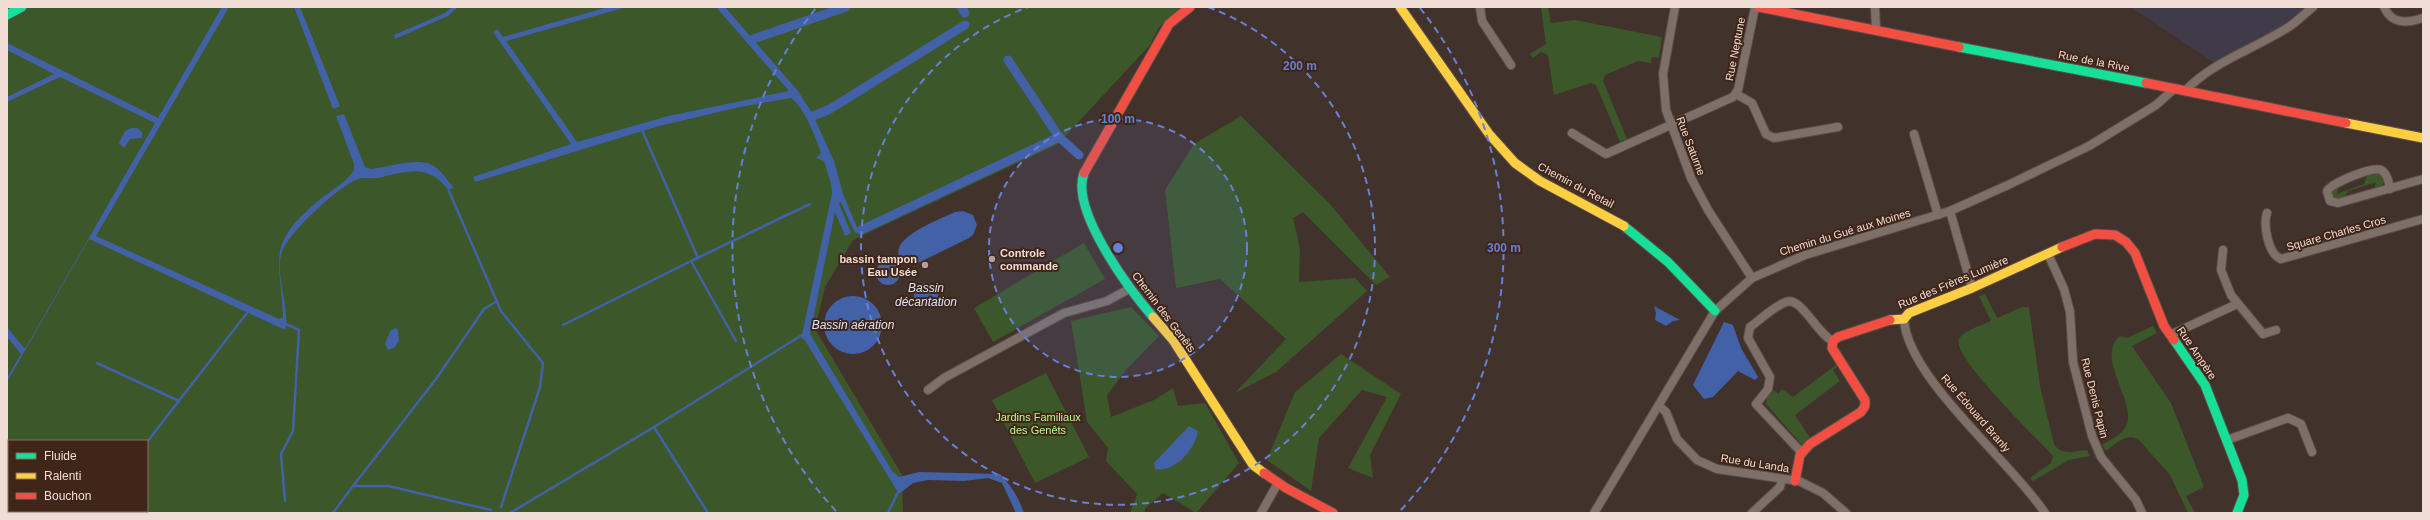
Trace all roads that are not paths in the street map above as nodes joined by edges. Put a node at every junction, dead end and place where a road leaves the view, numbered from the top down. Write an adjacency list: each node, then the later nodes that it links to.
1 (22, 7): 11 (street)
2 (1190, 7): 34 (street, Chemin des Genêts)
3 (1400, 7): 36 (street, Chemin du Retail)
4 (1480, 7): 14 (street)
5 (1675, 7): 18 (street, Rue Saturne)
6 (1755, 7): 17 (street, Rue Neptune)
7 (1759, 7): 13 (street, Rue de la Rive)
8 (1875, 7): 13 (street)
9 (2313, 7): 16 (street)
10 (2384, 7): 12 (street)
11 (7, 15)
12 (2423, 18)
13 (1876, 30): 15 (street, Rue de la Rive)
14 (1511, 65)
15 (2174, 89): 16 (street, Rue de la Rive); 25 (street, Chemin du Gué aux Moines)
16 (2185, 90): 22 (street, Rue de la Rive)
17 (1736, 94): 18 (street, Rue Neptune); 19 (street)
18 (1672, 126): 20 (street, Rue Neptune); 32 (street, Rue Saturne)
19 (1838, 127)
20 (1572, 133)
21 (1914, 134): 27 (street)
22 (2423, 138)
23 (2423, 179): 24 (street)
24 (2390, 189): 24 (street)
25 (1950, 211): 27 (street, Chemin du Gué aux Moines); 33 (street)
26 (2267, 213): 28 (street, Square Charles Cros)
27 (1938, 215): 32 (street, Chemin du Gué aux Moines)
28 (2423, 219)
29 (2118, 236): 31 (street, Rue des Frères Lumière); 39 (street, Rue Ampère)
30 (2223, 250): 35 (street)
31 (2048, 254): 33 (street, Rue des Frères Lumière); 55 (street, Rue Denis Papin)
32 (1752, 278): 36 (street, Chemin du Gué aux Moines)
33 (1972, 288): 37 (street, Rue des Frères Lumière)
34 (1128, 289): 41 (street); 48 (street, Chemin des Genêts)
35 (2237, 304): 38 (street); 39 (street)
36 (1715, 311): 42 (street, Chemin du Gué aux Moines)
37 (1904, 319): 40 (street, Rue des Frères Lumière); 54 (street, Rue Édouard Branly)
38 (2276, 330)
39 (2170, 335): 43 (street, Rue Ampère)
40 (1833, 341): 45 (street); 45 (street)
41 (928, 390)
42 (1659, 406): 46 (street, Rue du Landa); 51 (street, Chemin du Gué aux Moines)
43 (2227, 440): 44 (street); 56 (street, Rue Ampère)
44 (2312, 452)
45 (1802, 453): 47 (street)
46 (1782, 479): 47 (street, Rue du Landa); 52 (street)
47 (1795, 480): 53 (street, Rue du Landa)
48 (1278, 483): 49 (street); 50 (street, Chemin des Genêts)
49 (1261, 513)
50 (1333, 513)
51 (1594, 513)
52 (1752, 513)
53 (1846, 513)
54 (2045, 513)
55 (2142, 513)
56 (2237, 513)

